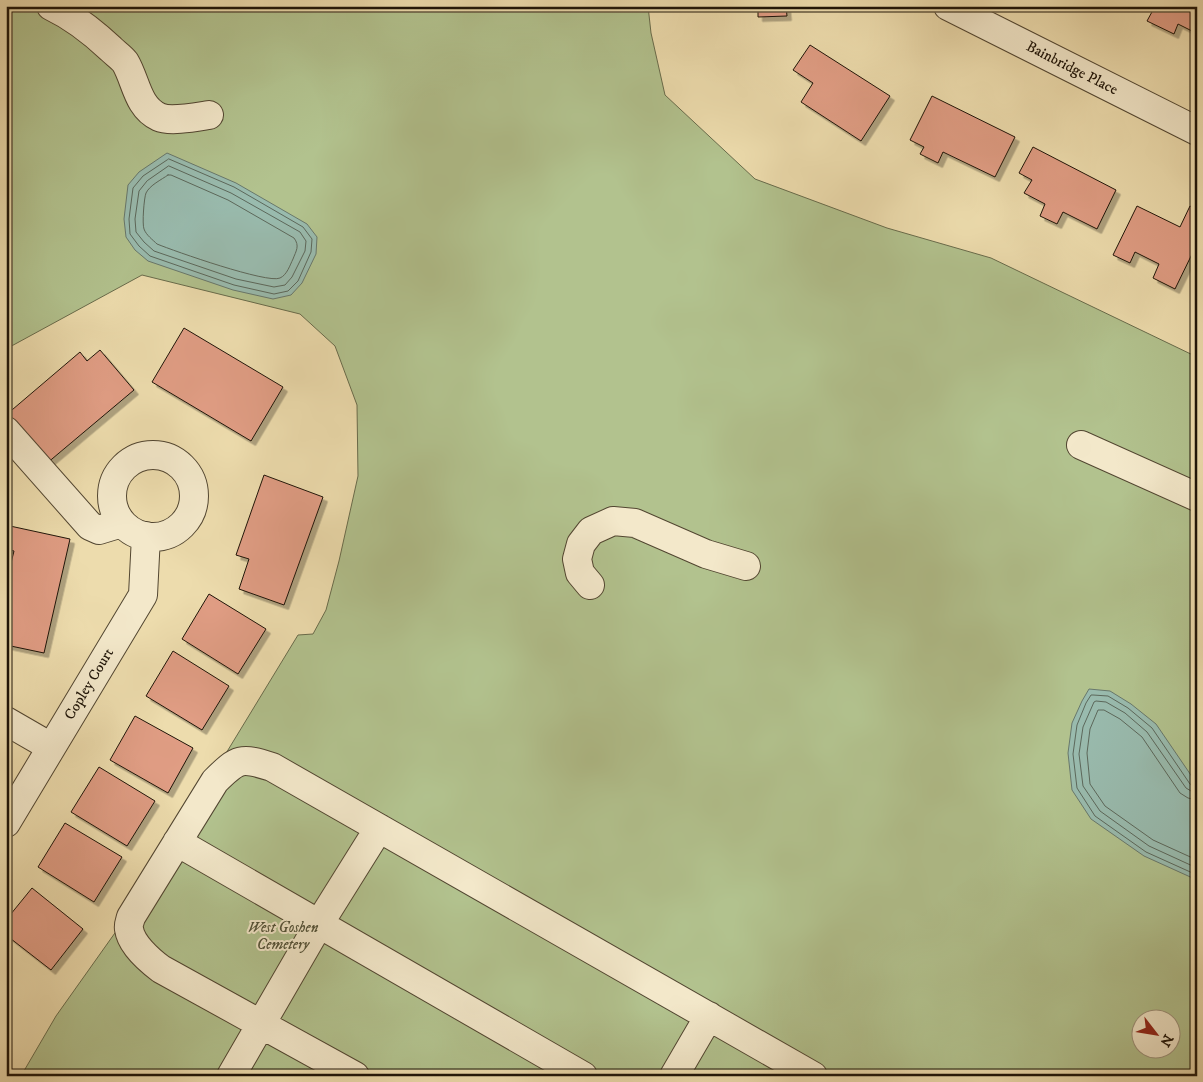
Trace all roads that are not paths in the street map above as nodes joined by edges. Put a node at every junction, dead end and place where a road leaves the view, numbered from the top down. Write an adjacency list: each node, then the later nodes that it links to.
1 (51, 6): 3 (street)
2 (948, 6): 4 (street, Bainbridge Place)
3 (209, 115)
4 (1197, 130)
5 (6, 431): 8 (street)
6 (1081, 445): 7 (street)
7 (1197, 497)
8 (122, 523): 9 (street); 9 (street)
9 (146, 536): 13 (street, Copley Court)
10 (746, 566): 11 (street)
11 (590, 585)
12 (6, 721): 13 (street)
13 (51, 747): 14 (street, Copley Court)
14 (6, 823)
15 (379, 828): 16 (street); 17 (street); 18 (street)
16 (178, 842): 17 (street); 19 (street)
17 (319, 924): 19 (street); 22 (street)
18 (709, 1016): 23 (street); 24 (street)
19 (261, 1024): 20 (street); 21 (street)
20 (231, 1076)
21 (355, 1076)
22 (583, 1076)
23 (674, 1076)
24 (813, 1076)

